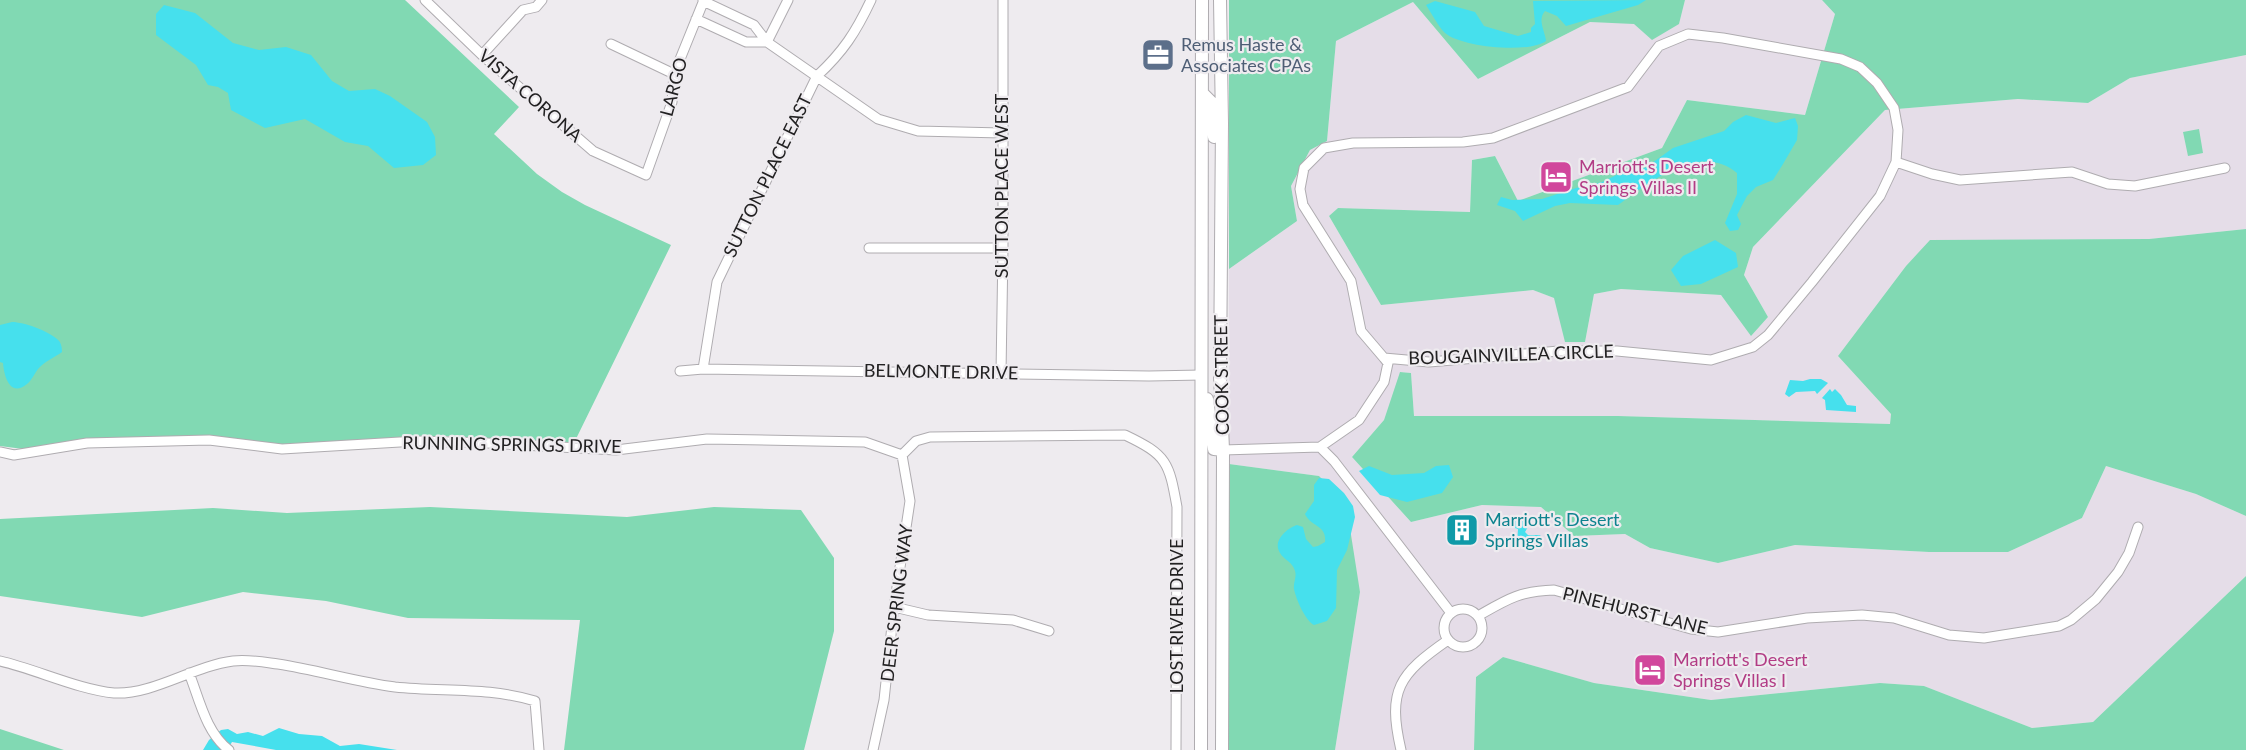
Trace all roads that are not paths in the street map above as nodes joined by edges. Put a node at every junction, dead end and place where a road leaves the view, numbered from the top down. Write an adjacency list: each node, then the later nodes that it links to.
1 (425, 0): 14 (street, VISTA CORONA)
2 (524, 0): 10 (street)
3 (542, 0): 10 (street)
4 (788, 0): 12 (street)
5 (872, 0): 16 (street, SUTTON PLACE EAST)
6 (1003, 0): 18 (street, SUTTON PLACE WEST)
7 (1202, 0): 17 (main road, COOK STREET)
8 (1220, 0): 22 (main road, COOK STREET)
9 (703, 1): 11 (street, LARGO); 12 (street)
10 (523, 10): 14 (street)
11 (696, 19): 12 (street); 15 (street, LARGO)
12 (767, 42): 16 (street)
13 (611, 44): 15 (street)
14 (482, 55): 21 (street, VISTA CORONA)
15 (674, 74): 21 (street, LARGO)
16 (817, 76): 18 (street); 26 (street, SUTTON PLACE EAST)
17 (1202, 93): 22 (main road); 29 (main road, COOK STREET)
18 (1002, 133): 24 (street, SUTTON PLACE WEST)
19 (1896, 162): 20 (street); 25 (street, BOUGAINVILLEA CIRCLE); 25 (street, BOUGAINVILLEA CIRCLE)
20 (2225, 168)
21 (646, 175)
22 (1221, 224): 31 (main road, COOK STREET)
23 (869, 248): 24 (street)
24 (1004, 249): 28 (street, SUTTON PLACE WEST)
25 (1384, 358): 30 (street)
26 (704, 369): 27 (street, BELMONTE DRIVE); 28 (street, BELMONTE DRIVE)
27 (680, 371)
28 (1001, 373): 29 (street, BELMONTE DRIVE)
29 (1202, 375): 31 (main road); 46 (main road, COOK STREET)
30 (1320, 447): 31 (street); 36 (street)
31 (1223, 450): 47 (main road, COOK STREET)
32 (0, 452): 33 (street, RUNNING SPRINGS DRIVE)
33 (902, 455): 35 (street, DEER SPRING WAY); 45 (street, LOST RIVER DRIVE)
34 (2138, 527): 37 (street, PINEHURST LANE)
35 (894, 607): 38 (street); 44 (street, DEER SPRING WAY)
36 (1451, 613): 37 (street); 39 (street)
37 (1478, 616): 39 (street)
38 (1049, 631)
39 (1448, 640): 48 (street)
40 (0, 661): 41 (street)
41 (189, 673): 42 (street); 43 (street)
42 (229, 750)
43 (539, 750)
44 (873, 750)
45 (1176, 750)
46 (1201, 750)
47 (1222, 750)
48 (1401, 750)

